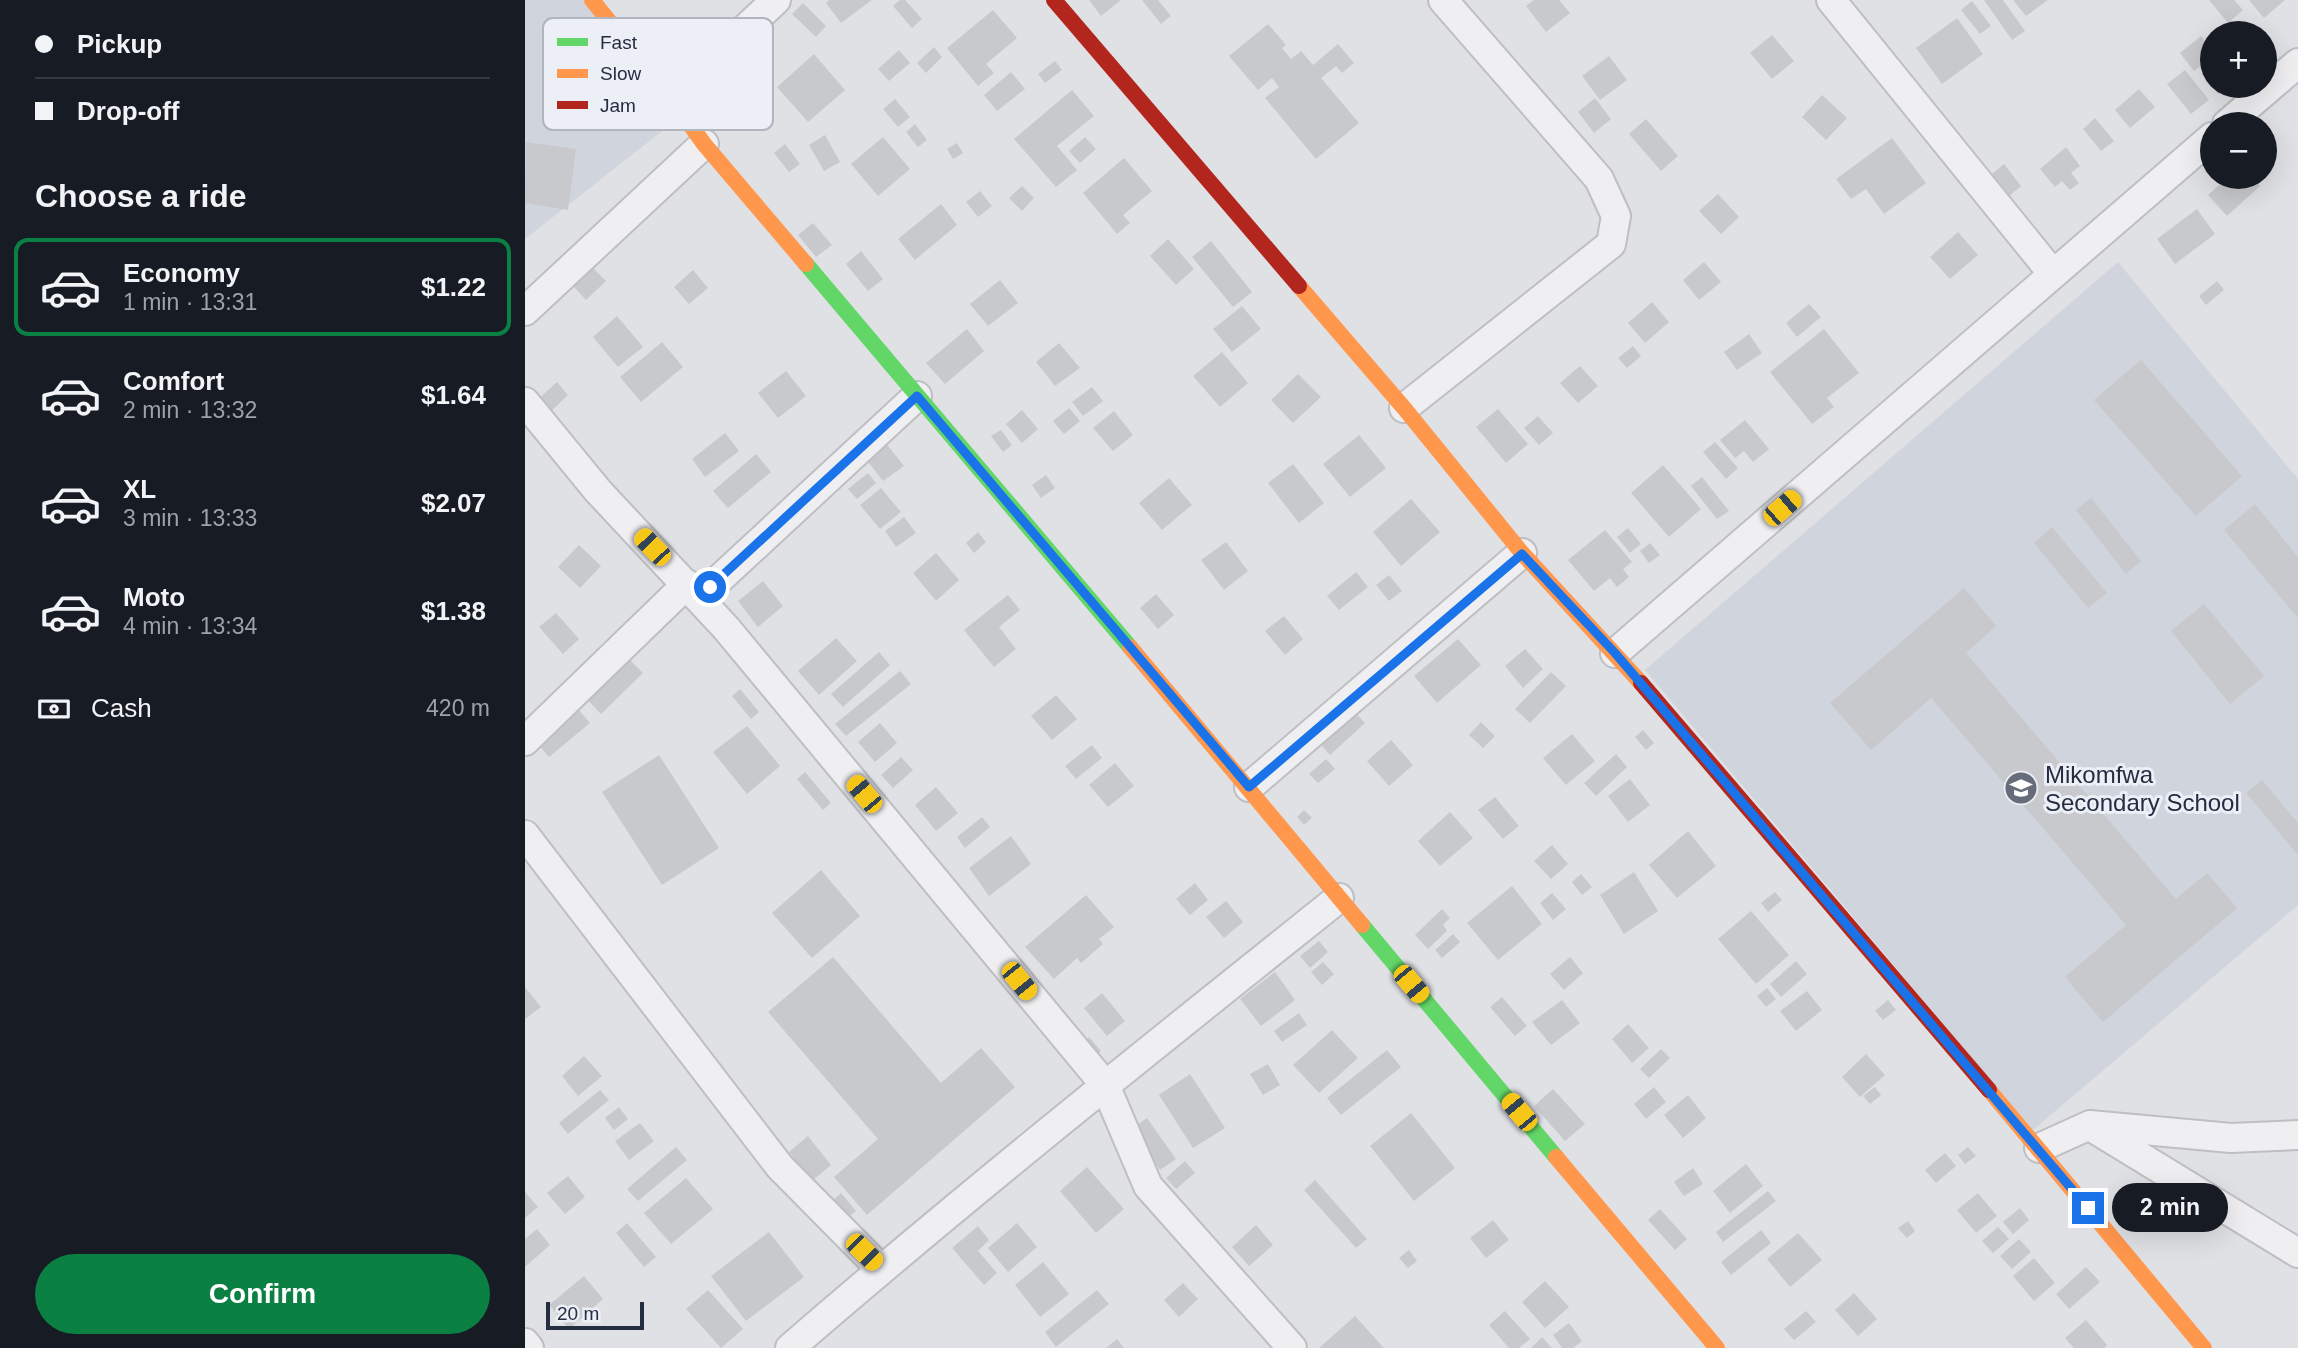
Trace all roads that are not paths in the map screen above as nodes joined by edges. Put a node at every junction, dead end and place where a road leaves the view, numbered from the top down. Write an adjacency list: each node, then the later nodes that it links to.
1 (593, 0): 6 (street)
2 (776, 0): 7 (street)
3 (1054, 0): 17 (street)
4 (1443, 0): 17 (street)
5 (1831, 0): 13 (street)
6 (607, 18)
7 (757, 18)
8 (2298, 63): 9 (street)
9 (2241, 112)
10 (694, 130): 11 (street)
11 (704, 144): 14 (street); 15 (street)
12 (2200, 147): 13 (street)
13 (2053, 274): 20 (street)
14 (525, 311)
15 (917, 396): 19 (street); 22 (street)
16 (525, 402): 19 (street)
17 (1404, 408): 18 (street)
18 (1522, 554): 20 (street); 22 (street)
19 (694, 591): 21 (street); 25 (street)
20 (1615, 653): 28 (street)
21 (525, 741)
22 (1249, 787): 24 (street)
23 (525, 835): 30 (street)
24 (1339, 898): 25 (street); 35 (street)
25 (1105, 1085): 30 (street); 32 (street)
26 (2090, 1125): 27 (street); 28 (street); 29 (street)
27 (2298, 1135)
28 (2039, 1148): 36 (street)
29 (2298, 1253)
30 (881, 1269): 34 (street)
31 (525, 1343): 33 (street)
32 (1279, 1343)
33 (529, 1348)
34 (790, 1348)
35 (1717, 1348)
36 (2204, 1348)

